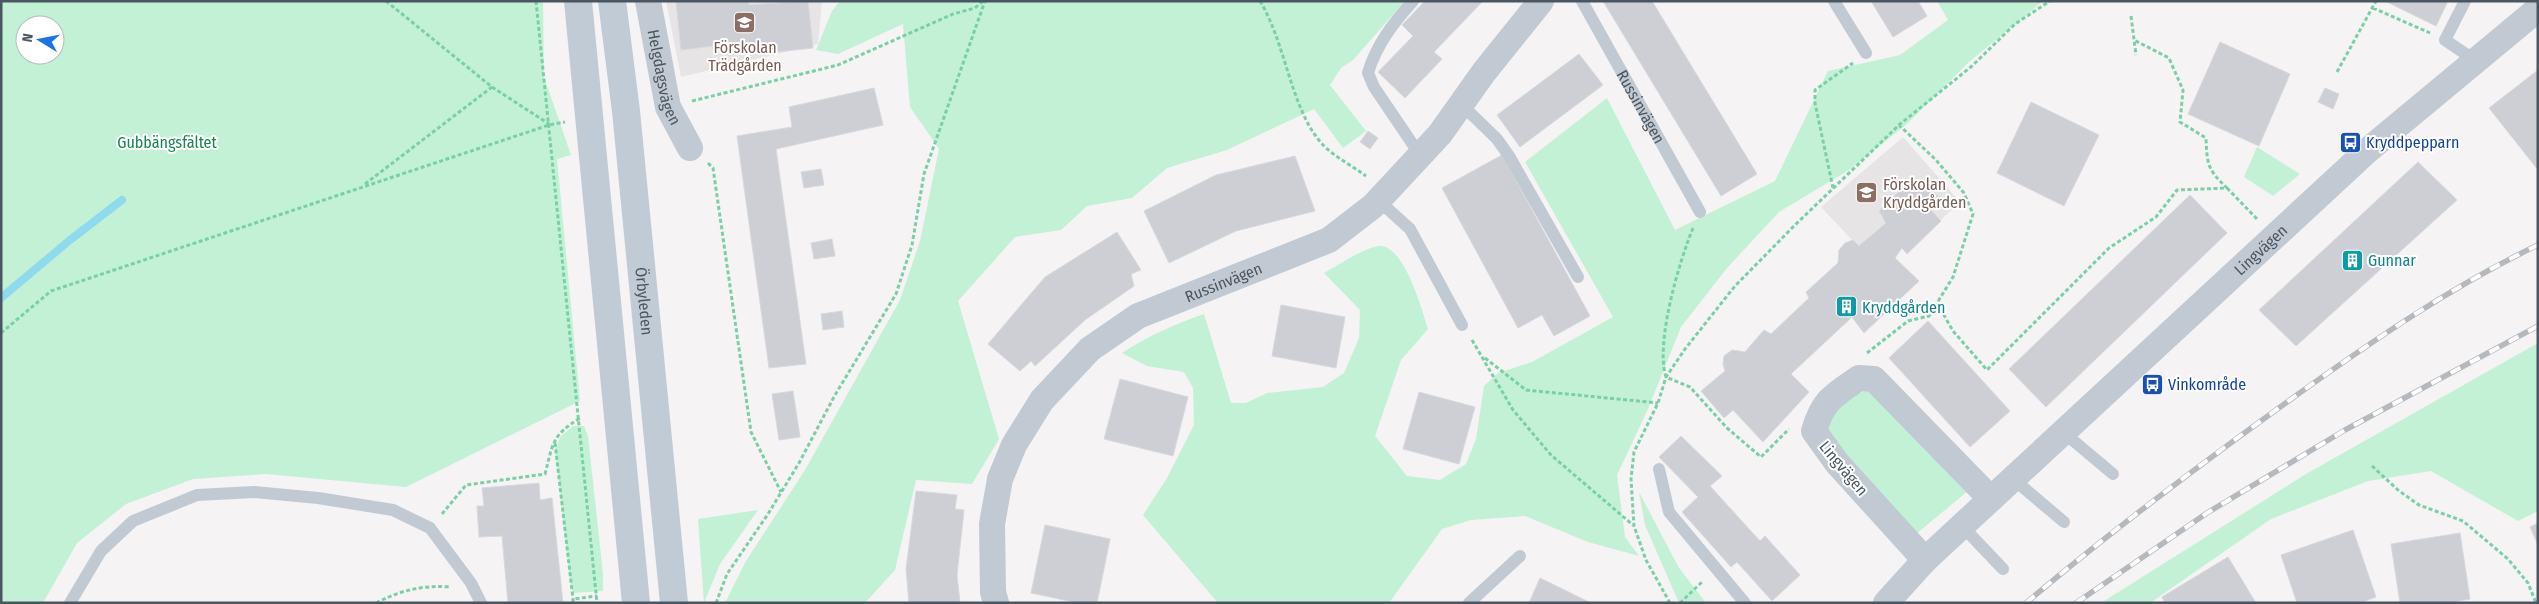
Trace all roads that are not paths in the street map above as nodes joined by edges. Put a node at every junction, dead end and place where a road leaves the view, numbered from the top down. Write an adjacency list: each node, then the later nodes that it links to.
1 (578, 1): 31 (main road)
2 (612, 1): 32 (main road, Örbyleden)
3 (648, 1): 13 (street, Helgdagsvägen)
4 (1413, 1): 14 (lane)
5 (1540, 1): 12 (street, Russinvägen)
6 (1582, 1): 16 (lane, Russinvägen)
7 (1834, 1): 10 (lane)
8 (2465, 1): 11 (lane)
9 (2538, 9): 11 (street, Lingvägen)
10 (1866, 53)
11 (2476, 61): 19 (street, Lingvägen)
12 (1461, 104): 14 (street, Russinvägen); 17 (lane)
13 (690, 148)
14 (1420, 155): 15 (street, Russinvägen)
15 (1382, 196): 18 (lane); 33 (street, Russinvägen)
16 (1700, 212)
17 (1578, 277)
18 (1462, 324)
19 (2063, 432): 21 (lane); 22 (street, Lingvägen)
20 (1659, 469): 35 (lane)
21 (2114, 474)
22 (2012, 478): 23 (street, Lingvägen); 24 (lane)
23 (1991, 499): 25 (street, Lingvägen); 27 (street, Lingvägen)
24 (2064, 522)
25 (1963, 527): 27 (street, Lingvägen); 28 (lane)
26 (1520, 556): 34 (lane)
27 (1925, 560): 36 (street, Lingvägen)
28 (2002, 569)
29 (70, 603): 30 (lane)
30 (481, 603)
31 (636, 603)
32 (674, 603)
33 (996, 603)
34 (1469, 603)
35 (1745, 603)
36 (1886, 603)

